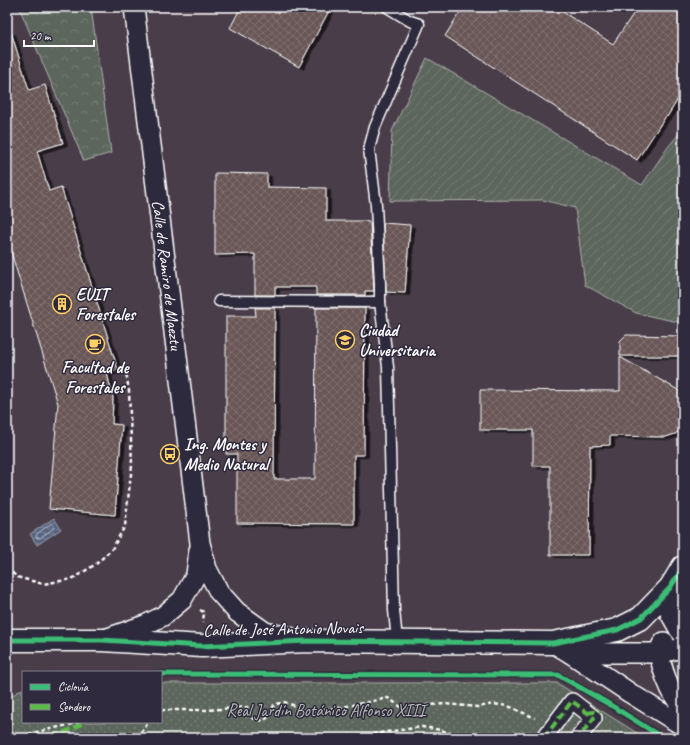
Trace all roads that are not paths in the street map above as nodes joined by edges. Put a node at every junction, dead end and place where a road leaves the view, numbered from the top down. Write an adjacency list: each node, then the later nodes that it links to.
1 (134, 7): 5 (street, Calle de Ramiro de Maeztu)
2 (387, 7): 4 (lane)
3 (219, 301): 4 (lane)
4 (380, 302): 12 (lane)
5 (200, 543): 10 (street, Calle de Ramiro de Maeztu); 11 (street, Calle de Ramiro de Maeztu)
6 (683, 568): 7 (street, Calle de José Antonio Novais)
7 (670, 588): 8 (street); 14 (street, Calle de José Antonio Novais)
8 (683, 634)
9 (9, 639): 10 (street, Calle de José Antonio Novais)
10 (102, 640): 11 (street, Calle de José Antonio Novais)
11 (307, 641): 12 (street, Calle de José Antonio Novais)
12 (397, 641): 14 (street, Calle de José Antonio Novais)
13 (683, 643): 16 (street)
14 (561, 648): 16 (street); 18 (street)
15 (683, 648): 16 (street)
16 (660, 653): 17 (street)
17 (683, 708)
18 (683, 726)
19 (548, 733): 20 (street)
20 (578, 738)

